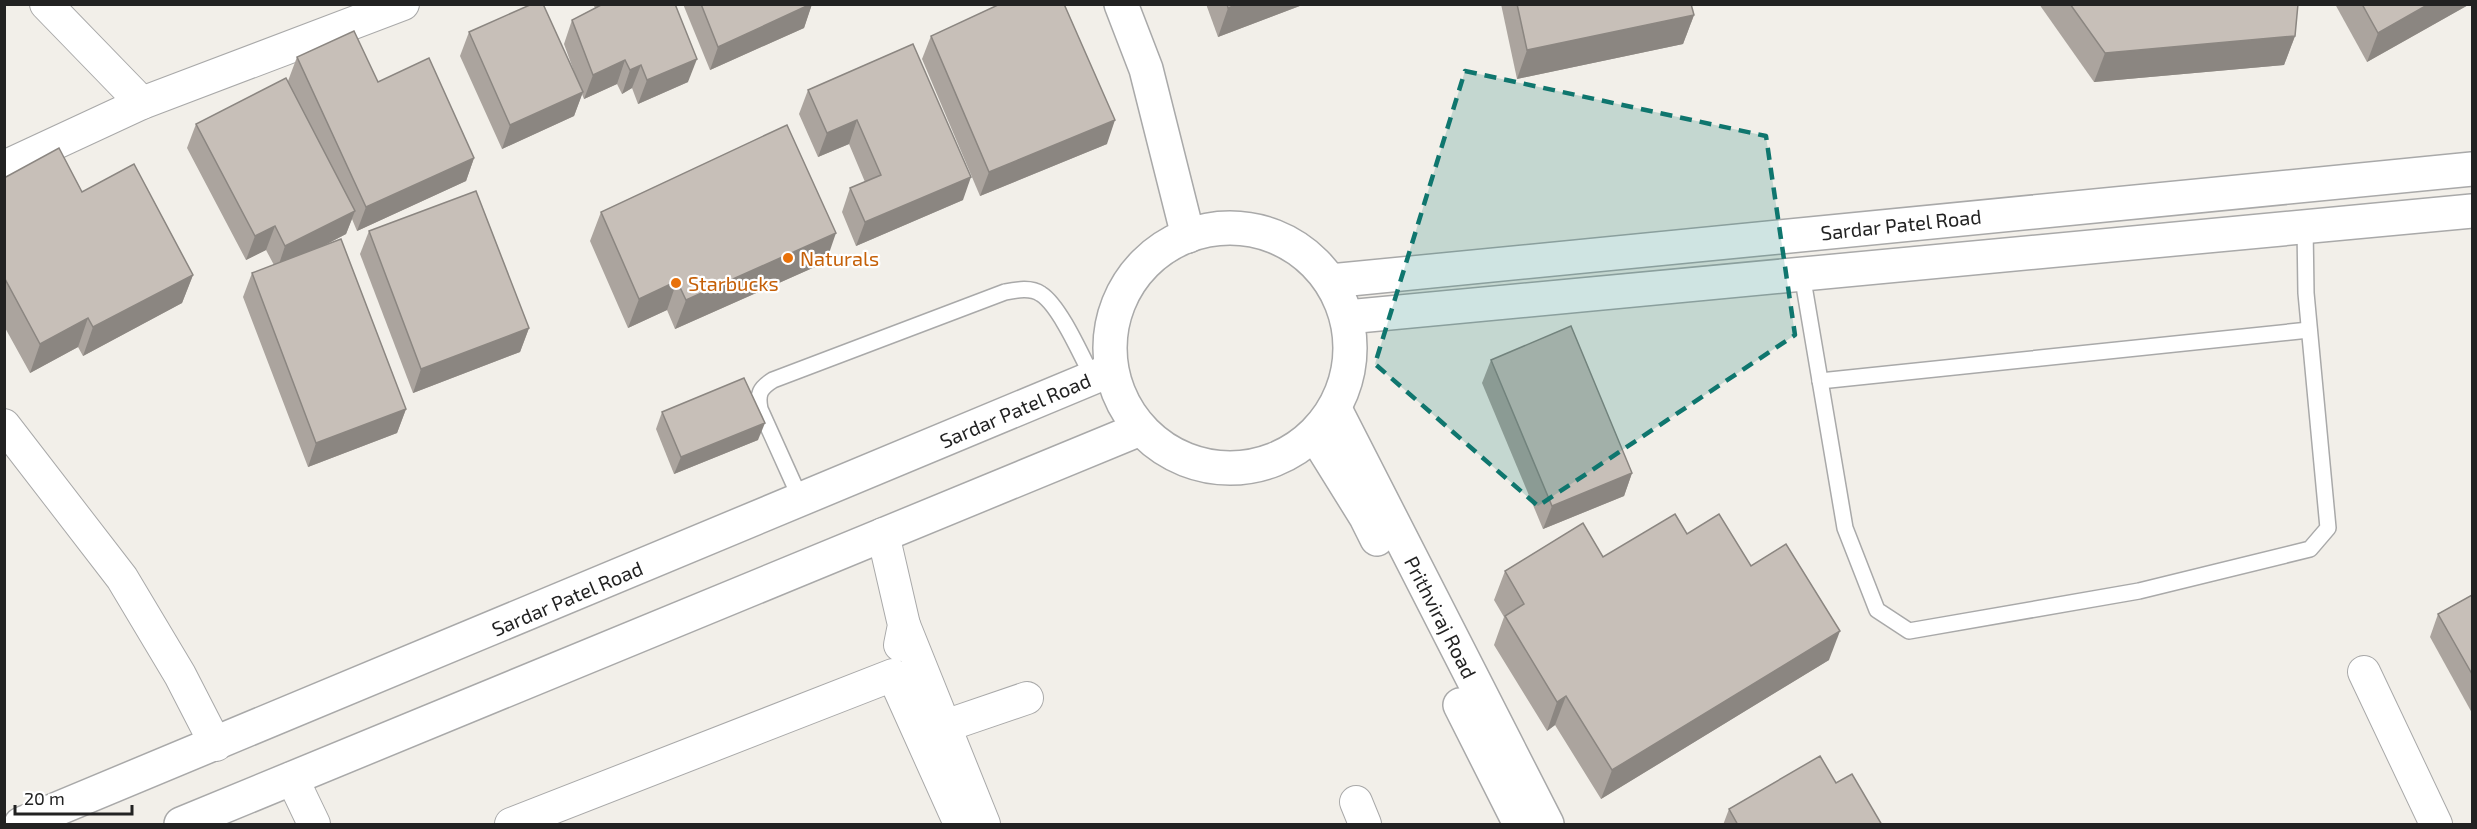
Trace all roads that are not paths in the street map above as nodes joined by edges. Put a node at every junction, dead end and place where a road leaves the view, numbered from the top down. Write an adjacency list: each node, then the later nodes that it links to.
1 (46, 4): 4 (street)
2 (1121, 4): 9 (street)
3 (401, 5): 4 (street)
4 (142, 103): 5 (street)
5 (4, 167)
6 (2472, 169): 11 (street, Sardar Patel Road)
7 (2472, 210): 8 (street, Sardar Patel Road)
8 (2305, 226): 10 (street, Sardar Patel Road); 13 (lane)
9 (1188, 236): 11 (street); 14 (street)
10 (1802, 274): 12 (street, Sardar Patel Road); 15 (lane)
11 (1330, 281): 12 (street)
12 (1347, 317): 16 (street)
13 (2309, 330): 15 (lane); 15 (lane)
14 (1102, 374): 18 (street); 20 (street, Sardar Patel Road); 20 (lane)
15 (1820, 381)
16 (1335, 410): 19 (street); 36 (street, Prithviraj Road)
17 (4, 425): 27 (street)
18 (1140, 429): 19 (street); 21 (street)
19 (1315, 435): 35 (street, Prithviraj Road)
20 (801, 500): 27 (street, Sardar Patel Road)
21 (883, 534): 22 (street); 28 (street)
22 (904, 625): 24 (street); 26 (street)
23 (2364, 672): 37 (street)
24 (893, 675): 32 (street); 33 (street)
25 (1027, 698): 26 (street)
26 (945, 726): 34 (street)
27 (216, 745): 29 (street, Sardar Patel Road)
28 (292, 778): 30 (street); 31 (street)
29 (21, 825)
30 (181, 825)
31 (314, 825)
32 (511, 825)
33 (960, 825)
34 (984, 825)
35 (1520, 825)
36 (1547, 825)
37 (2436, 825)

